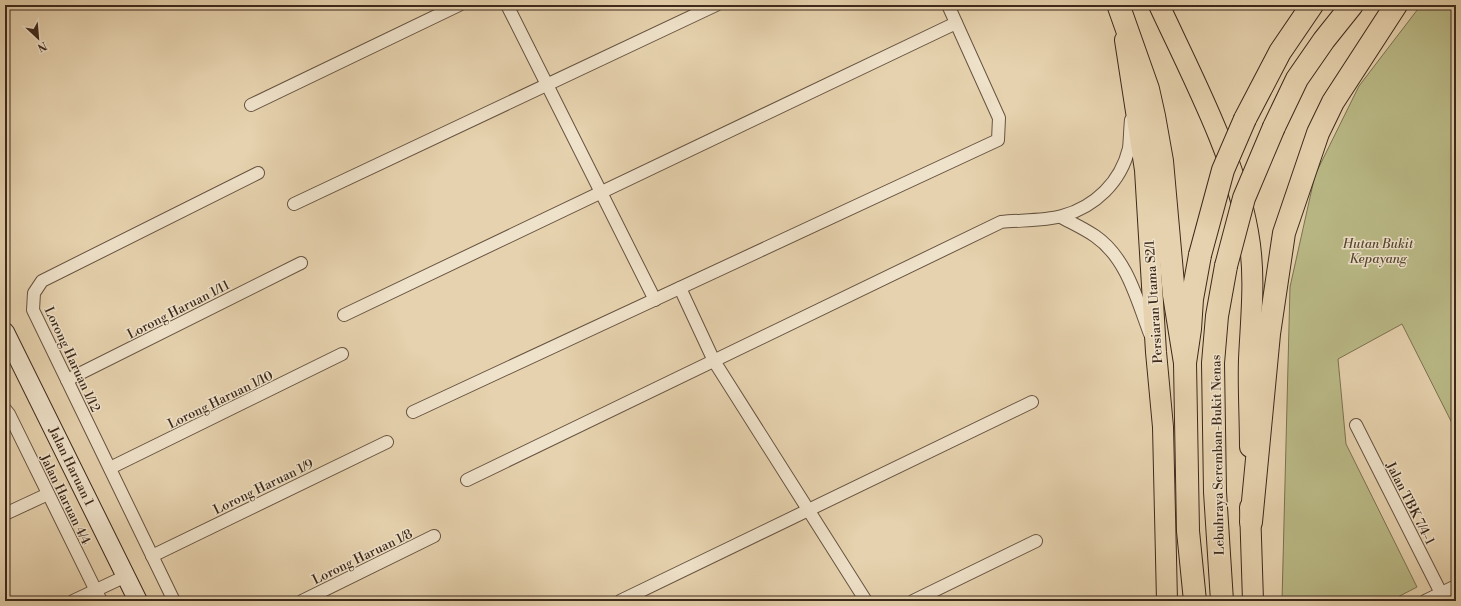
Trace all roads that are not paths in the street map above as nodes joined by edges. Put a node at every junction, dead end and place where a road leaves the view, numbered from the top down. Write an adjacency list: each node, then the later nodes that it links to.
1 (459, 5): 13 (street)
2 (507, 5): 11 (street)
3 (716, 5): 11 (street)
4 (948, 5): 10 (street)
5 (1159, 5): 38 (main road)
6 (1312, 5): 26 (highway, bridge)
7 (1352, 5): 55 (highway, Lebuhraya Seremban-Bukit Nenas, bridge)
8 (1396, 5): 38 (highway)
9 (1119, 6): 12 (main road, Persiaran Utama S2/1); 26 (highway)
10 (956, 23): 15 (street); 19 (street)
11 (547, 85): 15 (street); 16 (street)
12 (1133, 92): 17 (street); 23 (main road, Persiaran Utama S2/1)
13 (251, 105)
14 (258, 173): 27 (street, Lorong Haruan 1/12)
15 (601, 192): 20 (street); 21 (street)
16 (294, 204)
17 (1061, 216): 23 (street); 25 (street)
18 (301, 263): 27 (street, Lorong Haruan 1/11)
19 (680, 288): 20 (street); 25 (street)
20 (655, 300): 30 (street)
21 (344, 315)
22 (5, 332): 42 (main road, Jalan Haruan 1)
23 (1156, 352): 53 (main road, Persiaran Utama S2/1)
24 (342, 354): 33 (street, Lorong Haruan 1/10)
25 (714, 361): 34 (street); 36 (street)
26 (1185, 363): 54 (highway)
27 (67, 380): 33 (street, Lorong Haruan 1/12)
28 (1032, 402): 36 (street)
29 (5, 409): 35 (street, Jalan Haruan 4/4)
30 (414, 412)
31 (1356, 425): 45 (street, Jalan TBK 7/4-1)
32 (387, 442): 41 (street, Lorong Haruan 1/9)
33 (110, 468): 41 (street, Lorong Haruan 1/12)
34 (467, 480)
35 (48, 494): 37 (street); 44 (street, Jalan Haruan 4/4)
36 (808, 510): 50 (street); 51 (street)
37 (5, 514)
38 (1251, 522): 56 (main road)
39 (434, 536): 49 (street, Lorong Haruan 1/8)
40 (1036, 541): 52 (street)
41 (152, 556): 48 (street, Lorong Haruan 1/12)
42 (126, 576): 44 (street); 47 (main road, Jalan Haruan 1)
43 (1456, 586): 45 (street)
44 (99, 596): 46 (street)
45 (1443, 597): 57 (street)
46 (73, 601)
47 (138, 601)
48 (174, 601)
49 (302, 601)
50 (620, 601)
51 (866, 601)
52 (913, 601)
53 (1167, 601)
54 (1195, 601)
55 (1222, 601)
56 (1253, 601)
57 (1425, 601)

